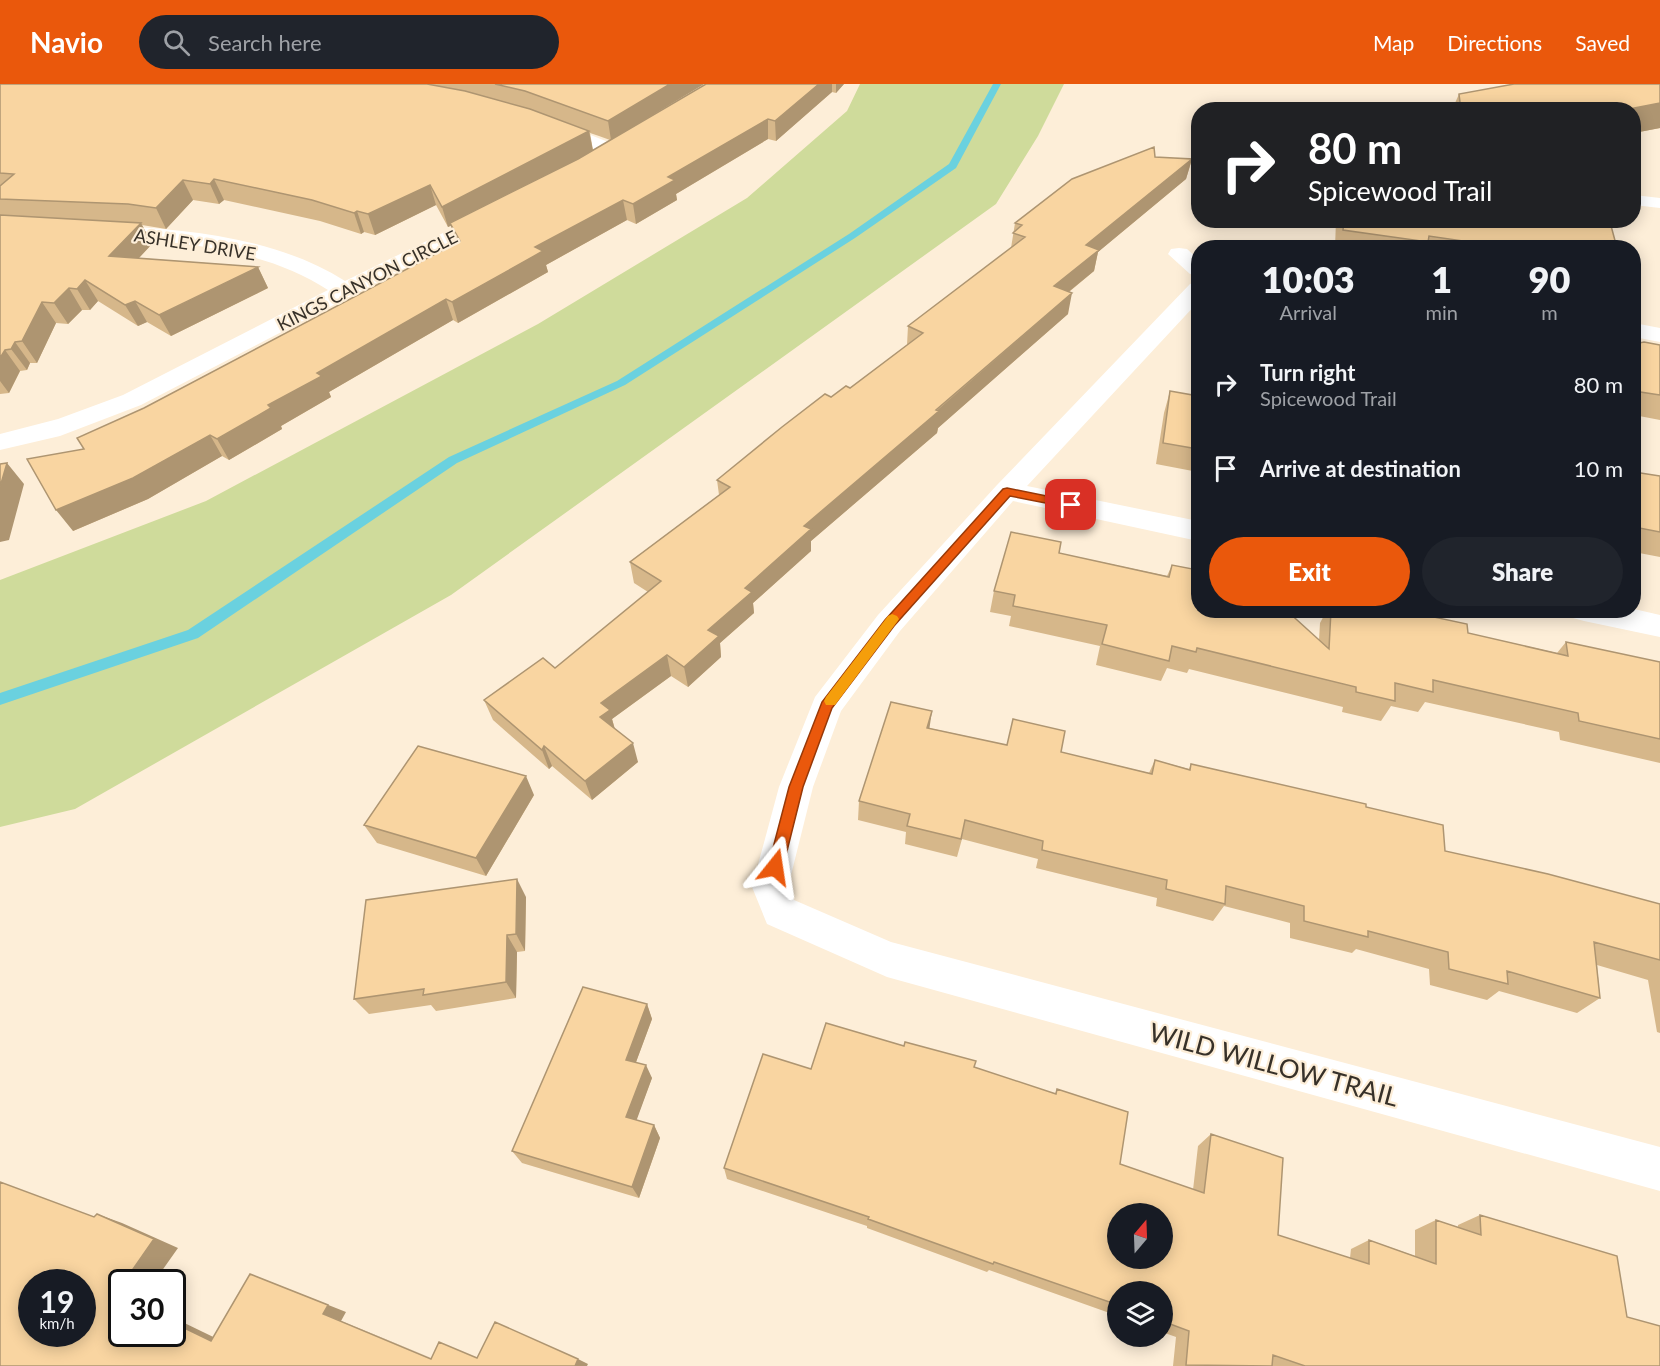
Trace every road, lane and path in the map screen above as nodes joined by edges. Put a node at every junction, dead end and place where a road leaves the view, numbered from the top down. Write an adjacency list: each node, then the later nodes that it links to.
1 (538, 121): 2 (street)
2 (594, 162)
3 (1641, 201): 4 (lane)
4 (1660, 203)
5 (512, 205): 9 (street, KINGS CANYON CIRCLE)
6 (81, 230): 9 (street, ASHLEY DRIVE)
7 (1179, 254): 8 (street)
8 (1191, 263)
9 (345, 291): 13 (street, KINGS CANYON CIRCLE)
10 (1191, 296): 14 (street, WILD WILLOW TRAIL)
11 (1641, 331): 12 (street)
12 (1660, 335)
13 (0, 442)
14 (1007, 492): 15 (street); 18 (street, WILD WILLOW TRAIL)
15 (1191, 530)
16 (1622, 618): 17 (street)
17 (1660, 626)
18 (1660, 1168)

